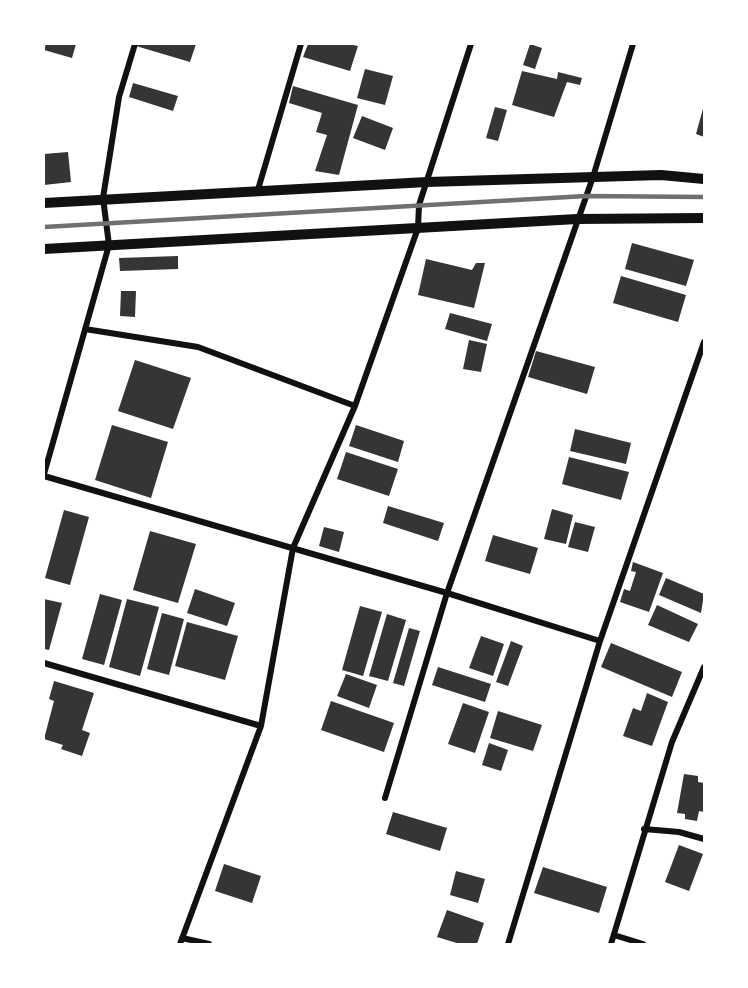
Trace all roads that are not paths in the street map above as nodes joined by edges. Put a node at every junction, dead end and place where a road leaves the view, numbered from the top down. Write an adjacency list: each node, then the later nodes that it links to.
1 (135, 44): 9 (street)
2 (301, 44): 8 (street)
3 (471, 44): 7 (street)
4 (633, 44): 5 (street)
5 (593, 177): 6 (main road); 7 (main road); 12 (street)
6 (705, 178)
7 (427, 182): 8 (main road); 13 (street)
8 (257, 193): 9 (main road)
9 (103, 198): 10 (main road); 14 (street)
10 (44, 203)
11 (705, 218): 12 (main road)
12 (577, 219): 13 (main road); 21 (street)
13 (418, 228): 14 (main road); 18 (street)
14 (109, 245): 15 (main road); 16 (street)
15 (44, 249)
16 (85, 329): 18 (street); 19 (street)
17 (705, 342): 22 (street)
18 (355, 406): 20 (street)
19 (44, 475): 20 (street)
20 (293, 548): 21 (street); 25 (street)
21 (447, 593): 22 (street); 26 (street)
22 (600, 641): 32 (street)
23 (44, 663): 25 (street)
24 (705, 667): 27 (street)
25 (261, 726): 30 (street)
26 (386, 798)
27 (644, 830): 28 (street); 29 (street)
28 (705, 839)
29 (614, 935): 33 (street); 34 (street)
30 (181, 941): 31 (street)
31 (209, 945)
32 (508, 945)
33 (611, 945)
34 (643, 945)

